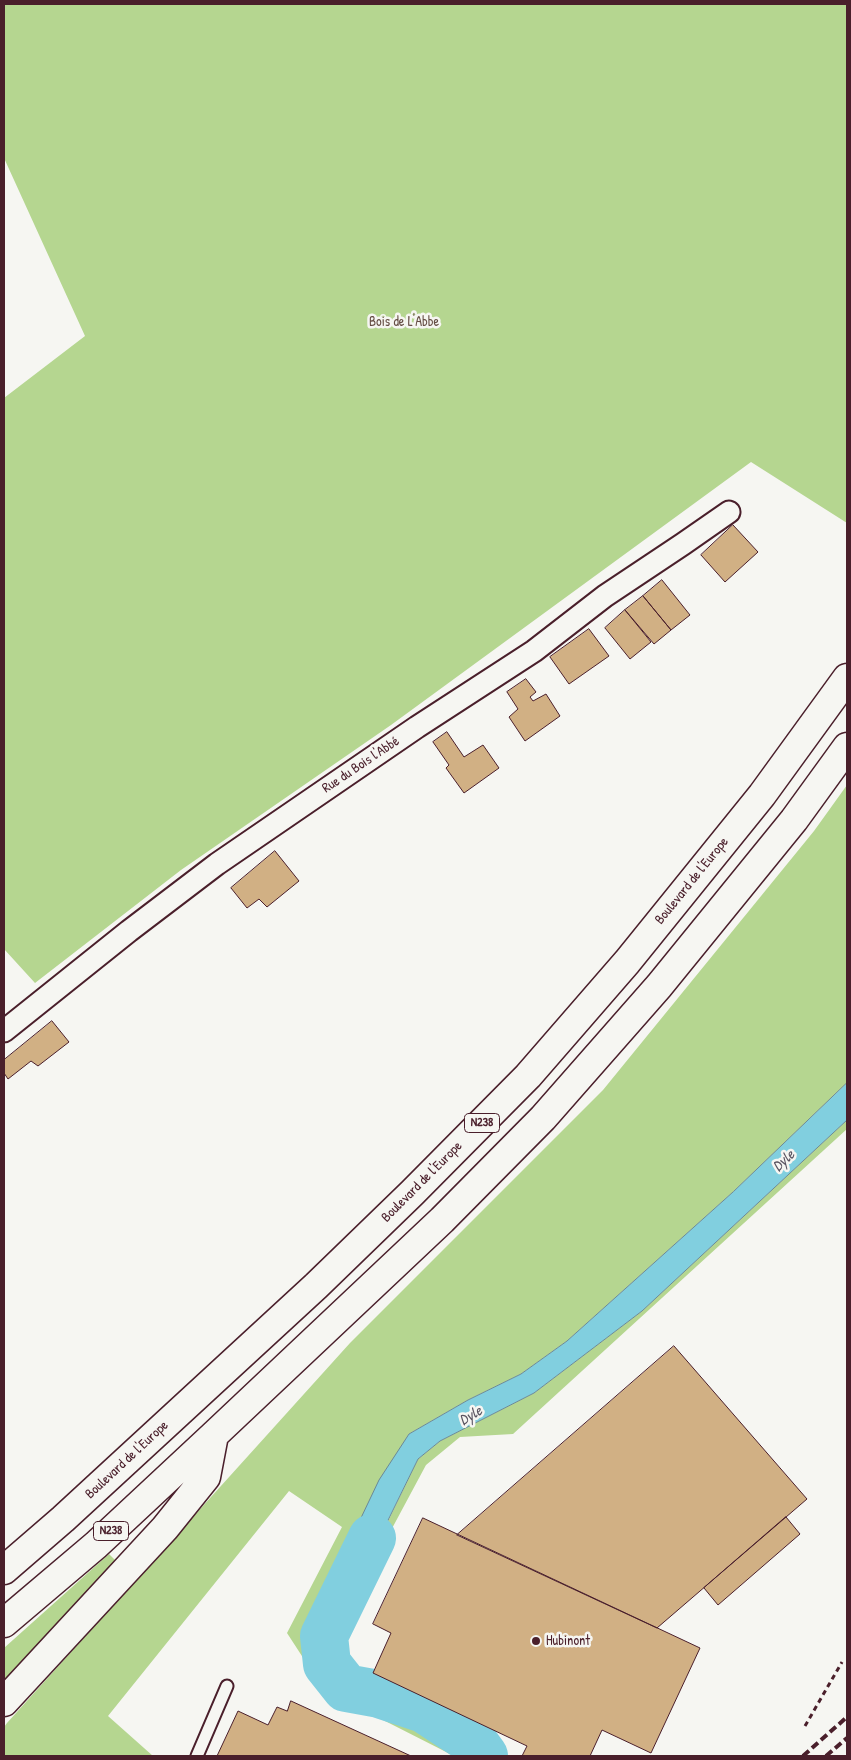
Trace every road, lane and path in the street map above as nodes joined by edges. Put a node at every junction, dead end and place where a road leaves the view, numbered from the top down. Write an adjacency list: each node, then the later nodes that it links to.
1 (729, 512): 4 (street, Rue du Bois l'Abbé)
2 (847, 678): 6 (highway, Boulevard de l'Europe / N238)
3 (847, 747): 5 (highway, N238)
4 (4, 1031)
5 (214, 1435): 7 (highway, N238); 10 (highway)
6 (4, 1570)
7 (4, 1623)
8 (842, 1662): 11 (path)
9 (227, 1686): 12 (lane)
10 (4, 1702)
11 (805, 1726)
12 (197, 1756)

